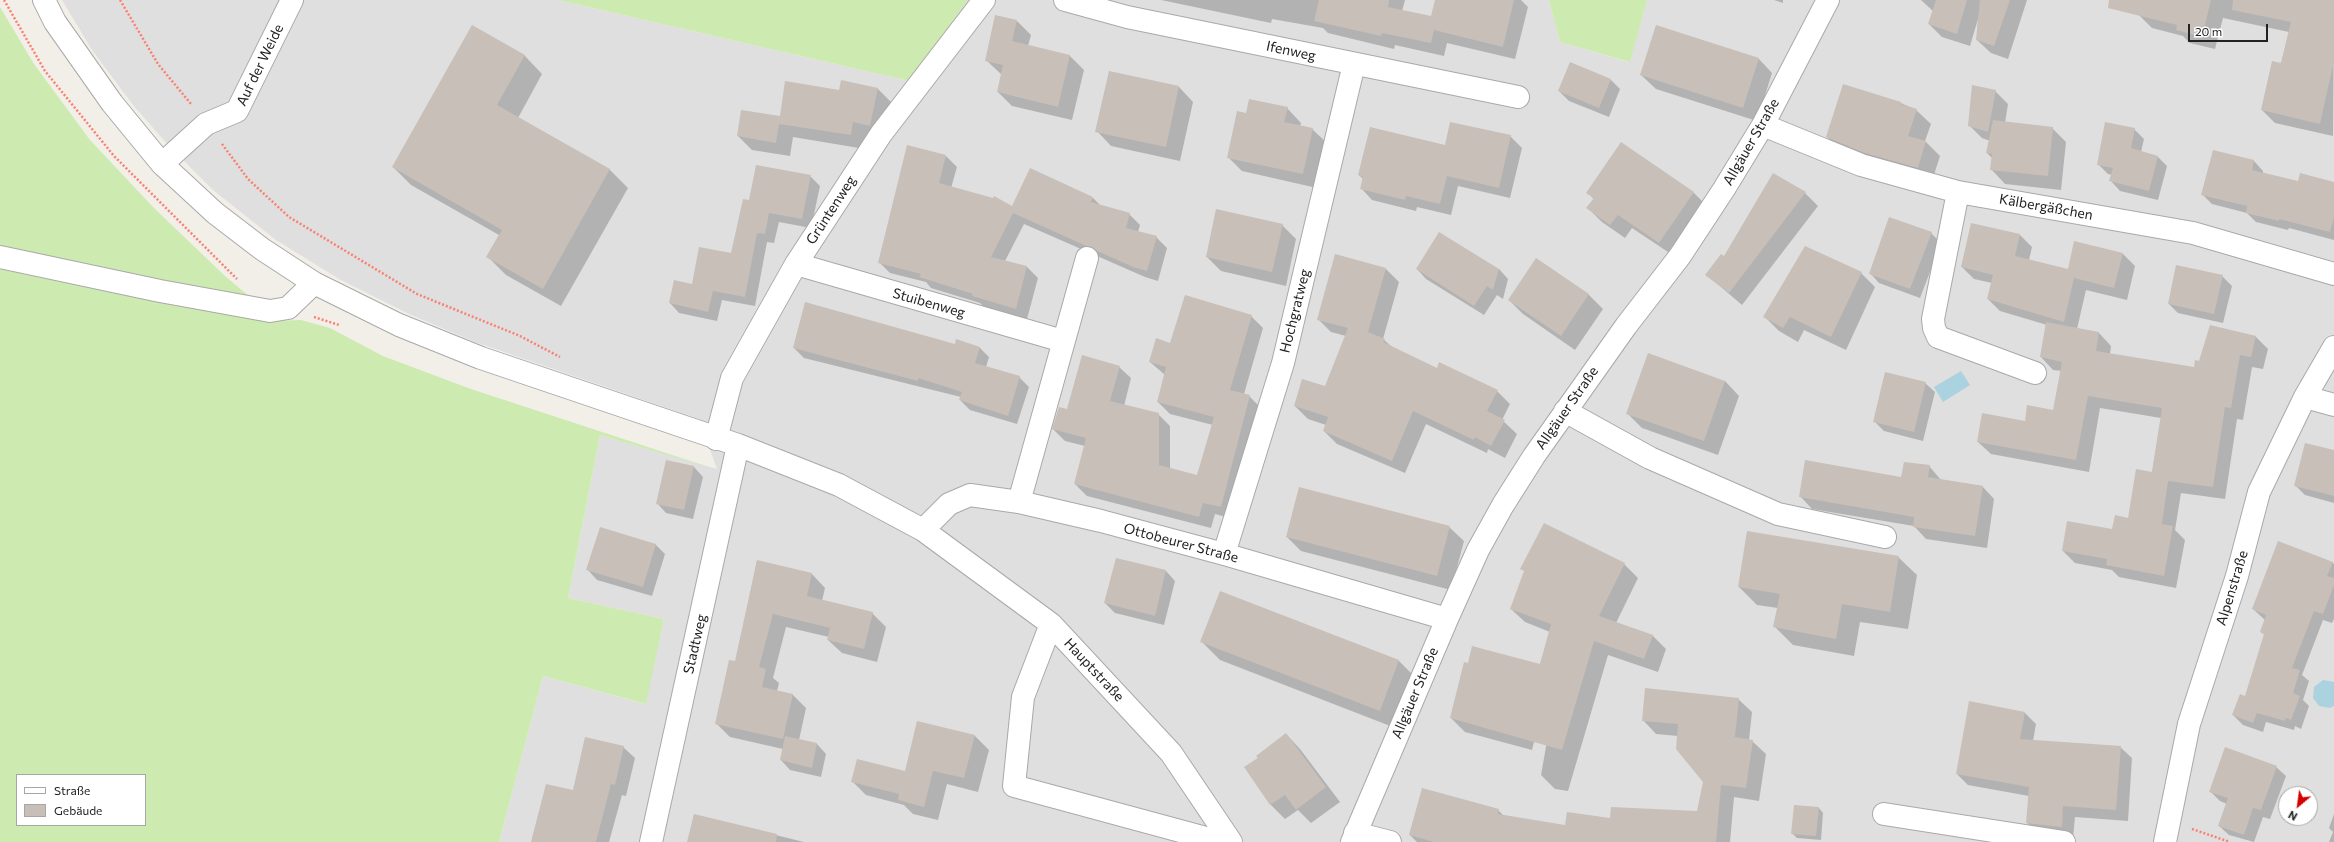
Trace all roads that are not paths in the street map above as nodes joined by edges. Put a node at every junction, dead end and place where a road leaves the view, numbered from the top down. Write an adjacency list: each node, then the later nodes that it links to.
1 (44, 0): 9 (street, Hauptstraße)
2 (292, 0): 9 (street, Auf der Weide)
3 (984, 0): 13 (street, Grüntenweg)
4 (1065, 0): 6 (street, Ifenweg)
5 (1828, 0): 8 (street, Allgäuer Straße)
6 (1354, 64): 7 (street, Ifenweg); 27 (street, Hochgratweg)
7 (1518, 98)
8 (1763, 125): 10 (street, Kälbergäßchen); 21 (street, Allgäuer Straße)
9 (162, 164): 15 (street, Hauptstraße)
10 (1958, 192): 14 (street, Kälbergäßchen); 18 (street)
11 (0, 257): 15 (street)
12 (1087, 258): 16 (street)
13 (796, 264): 16 (street, Stuibenweg); 22 (street, Grüntenweg)
14 (2334, 274)
15 (314, 283): 22 (street, Hauptstraße)
16 (1063, 341): 24 (street)
17 (2334, 347): 19 (street, Alpenstraße)
18 (2035, 374)
19 (2305, 398): 20 (street); 37 (street, Alpenstraße)
20 (2334, 404)
21 (1565, 411): 26 (street); 28 (street, Allgäuer Straße)
22 (716, 440): 23 (street, Hauptstraße)
23 (738, 445): 25 (street, Hauptstraße); 32 (street, Stadtweg)
24 (1018, 502): 25 (street, Ottobeurer Straße); 27 (street, Ottobeurer Straße)
25 (923, 530): 29 (street, Hauptstraße)
26 (1885, 537)
27 (1224, 554): 28 (street, Ottobeurer Straße)
28 (1446, 620): 31 (street, Allgäuer Straße)
29 (1051, 624): 33 (street); 34 (street, Hauptstraße)
30 (1884, 814): 36 (street)
31 (1353, 837): 35 (street)
32 (651, 842)
33 (1220, 842)
34 (1232, 842)
35 (1390, 842)
36 (2064, 842)
37 (2165, 842)

